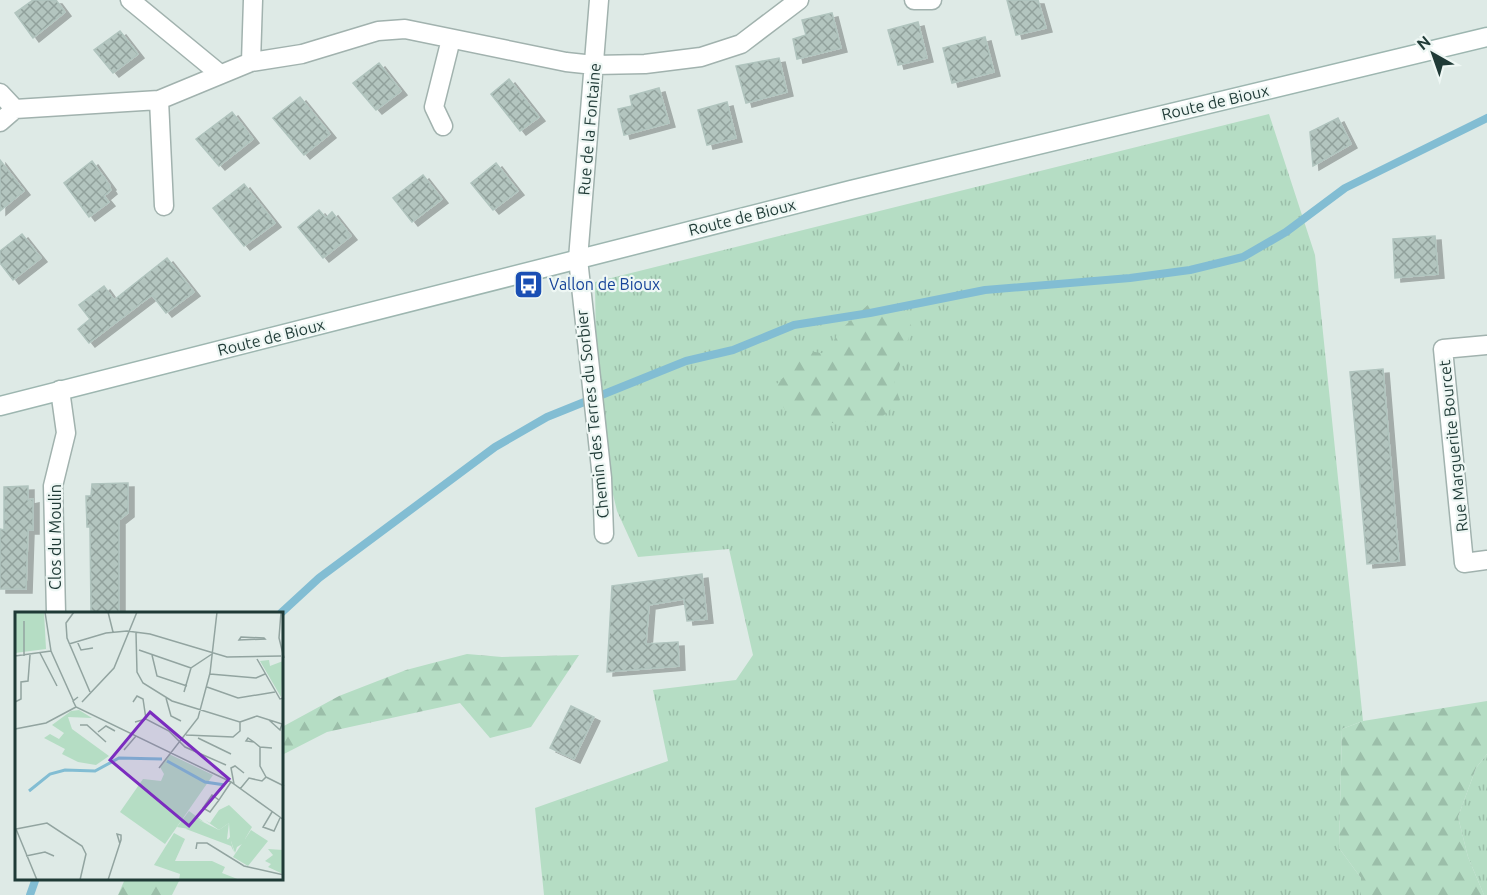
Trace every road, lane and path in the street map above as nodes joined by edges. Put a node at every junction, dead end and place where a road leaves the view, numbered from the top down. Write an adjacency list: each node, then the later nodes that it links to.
1 (130, 0): 11 (street)
2 (253, 0): 9 (street)
3 (598, 0): 10 (street, Rue de la Fontaine)
4 (799, 0): 10 (street)
5 (914, 0): 6 (street)
6 (932, 0)
7 (1487, 37): 18 (street, Route de Bioux)
8 (451, 39): 9 (street); 10 (street); 16 (street)
9 (251, 62): 11 (street)
10 (594, 65): 18 (street, Rue de la Fontaine)
11 (220, 74): 13 (street)
12 (0, 93): 14 (street)
13 (159, 100): 14 (street); 17 (street)
14 (15, 110): 15 (street)
15 (0, 122)
16 (443, 126)
17 (164, 206)
18 (578, 259): 20 (street, Route de Bioux); 22 (street, Chemin des Terres du Sorbier)
19 (1487, 345): 23 (street, Rue Marguerite Bourcet)
20 (60, 390): 21 (street, Route de Bioux); 24 (street, Clos du Moulin)
21 (0, 406)
22 (604, 534)
23 (1487, 560)
24 (56, 612)

